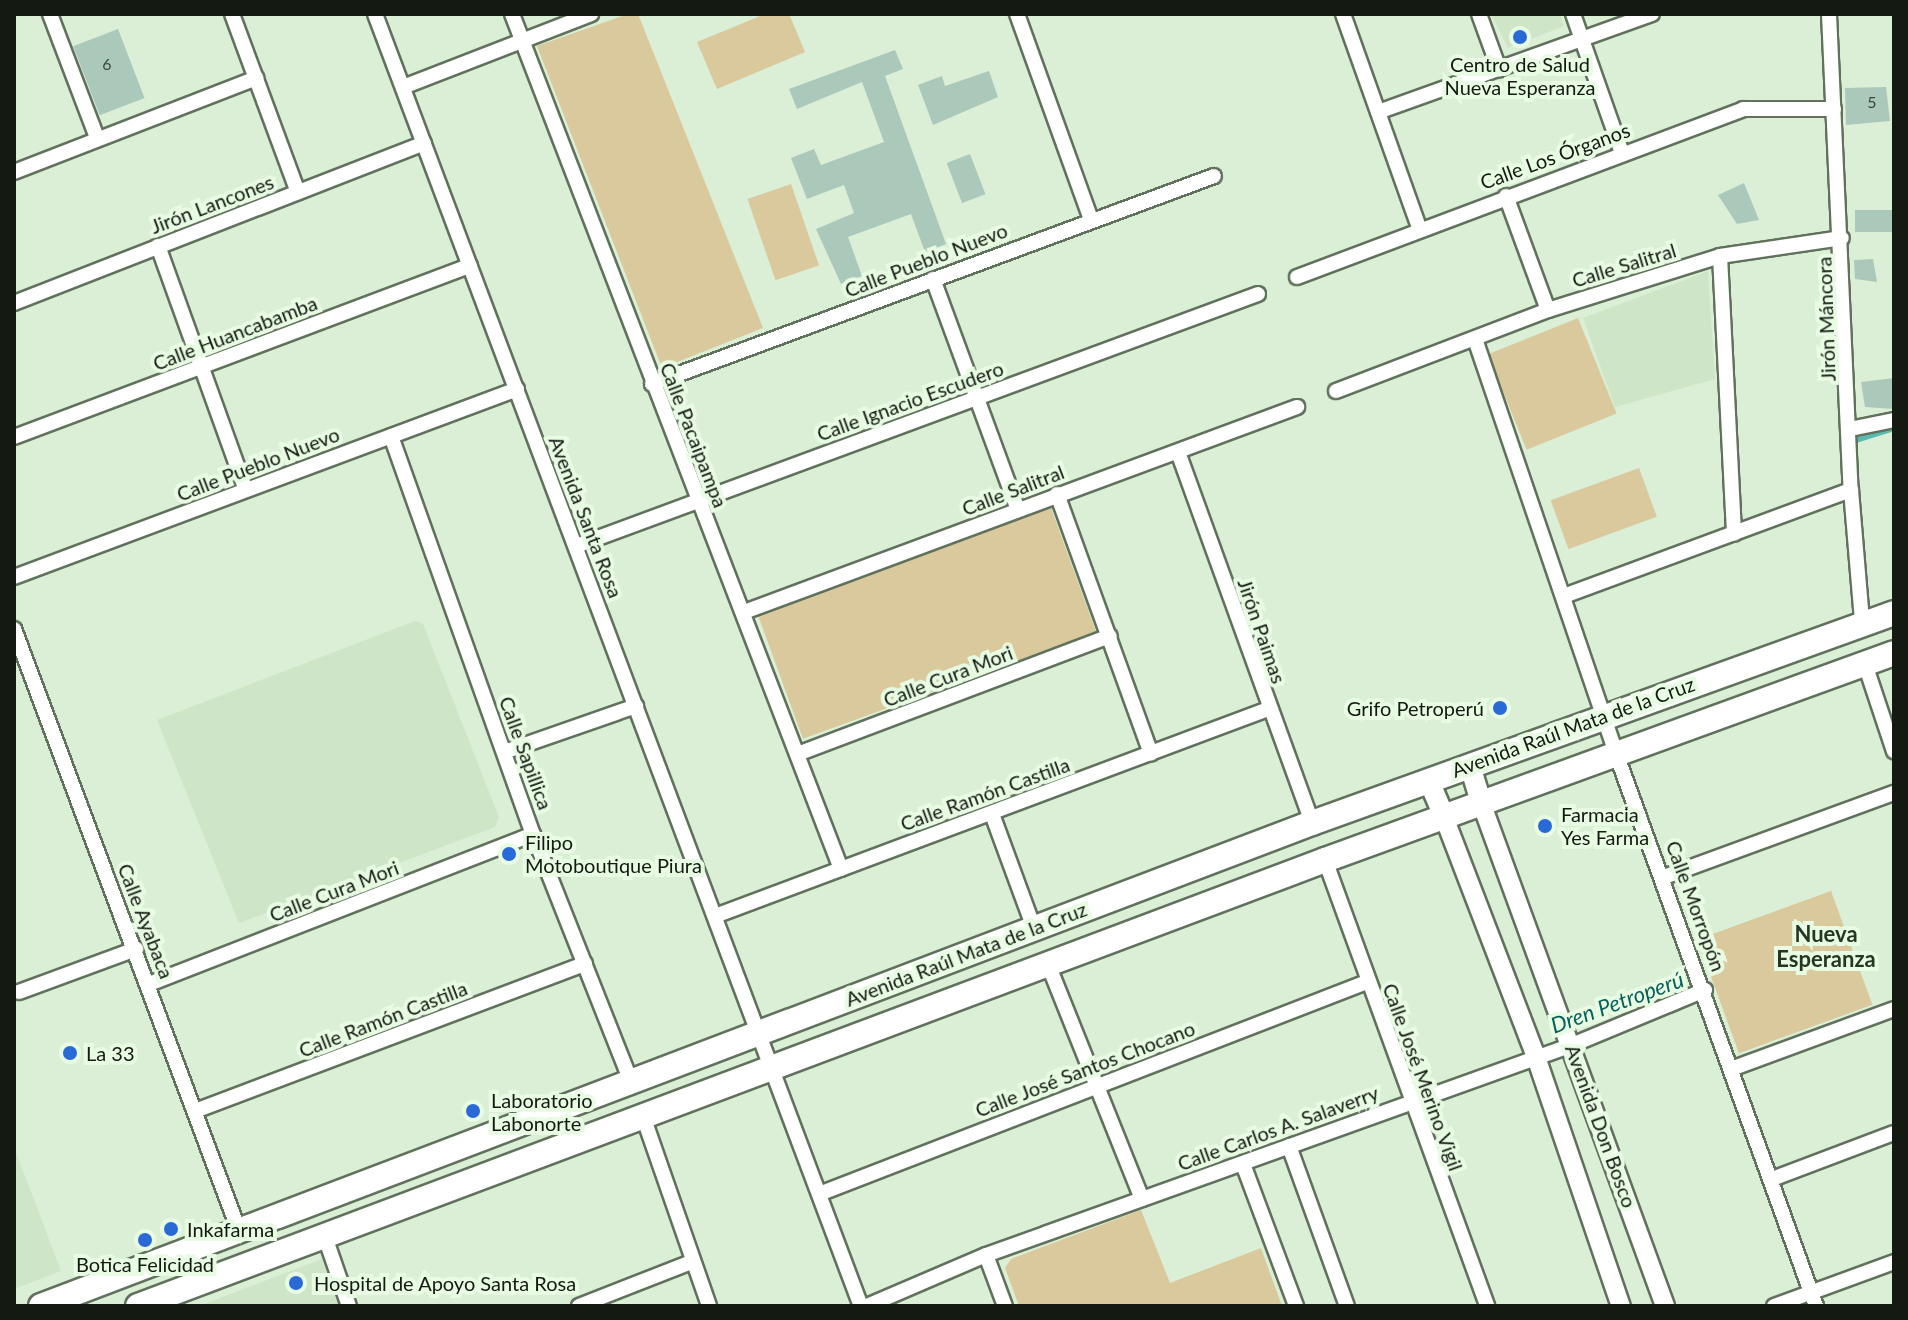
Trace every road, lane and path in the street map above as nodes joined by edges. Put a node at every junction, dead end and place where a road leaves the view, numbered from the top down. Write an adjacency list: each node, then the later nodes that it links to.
1 (50, 14): 20 (street)
2 (232, 14): 16 (street)
3 (375, 14): 17 (street, Avenida Santa Rosa)
4 (512, 14): 13 (street, Calle Pacaipampa)
5 (591, 14): 13 (street)
6 (1017, 14): 27 (street)
7 (1343, 14): 19 (street)
8 (1479, 14): 15 (street)
9 (1573, 14): 14 (street)
10 (1652, 14): 12 (street)
11 (1829, 14): 18 (street, Jirón Máncora)
12 (1626, 19): 14 (street)
13 (521, 39): 17 (street); 40 (street, Calle Pacaipampa)
14 (1582, 39): 15 (street); 22 (street)
15 (1499, 69): 19 (street)
16 (256, 78): 20 (street); 25 (street)
17 (403, 87): 21 (street, Avenida Santa Rosa)
18 (1834, 109): 22 (street, Calle Los Órganos); 29 (street, Jirón Máncora)
19 (1378, 112): 28 (street)
20 (97, 138): 23 (street)
21 (424, 143): 25 (street, Jirón Lancones); 32 (street, Avenida Santa Rosa)
22 (1622, 153): 26 (street, Calle Los Órganos)
23 (14, 172)
24 (1214, 176): 27 (street, Calle Pueblo Nuevo)
25 (298, 192): 30 (street, Jirón Lancones)
26 (1506, 196): 28 (street, Calle Los Órganos); 37 (street)
27 (1091, 220): 34 (street, Calle Pueblo Nuevo)
28 (1419, 228): 33 (street, Calle Los Órganos)
29 (1842, 238): 31 (street, Calle Salitral); 46 (street, Jirón Máncora)
30 (158, 246): 36 (street, Jirón Lancones); 39 (street)
31 (1720, 256): 37 (street, Calle Salitral); 55 (street)
32 (470, 266): 39 (street, Calle Huancabamba); 41 (street, Avenida Santa Rosa)
33 (1297, 277)
34 (933, 279): 40 (street, Calle Pueblo Nuevo); 43 (street)
35 (1258, 294): 43 (street, Calle Ignacio Escudero)
36 (14, 303)
37 (1548, 310): 38 (street, Calle Salitral)
38 (1475, 339): 42 (street, Calle Salitral); 58 (street, Calle Morropón)
39 (202, 368): 48 (street, Calle Huancabamba); 50 (street)
40 (652, 384): 53 (street, Calle Pacaipampa)
41 (517, 389): 47 (street, Calle Pueblo Nuevo); 56 (street, Avenida Santa Rosa)
42 (1336, 391)
43 (975, 399): 53 (street, Calle Ignacio Escudero); 54 (street)
44 (1297, 407): 49 (street, Calle Salitral)
45 (1894, 420): 46 (street)
46 (1850, 429): 51 (street, Jirón Máncora)
47 (391, 436): 50 (street, Calle Pueblo Nuevo); 71 (street, Calle Sapillica)
48 (14, 437)
49 (1178, 452): 52 (street, Calle Salitral); 68 (street, Jirón Paimas)
50 (246, 490): 57 (street, Calle Pueblo Nuevo)
51 (1851, 490): 55 (street); 61 (street, Jirón Máncora)
52 (1057, 494): 54 (street, Calle Salitral); 63 (street)
53 (697, 501): 56 (street, Calle Ignacio Escudero); 59 (street, Calle Pacaipampa)
54 (1018, 510): 59 (street, Calle Salitral)
55 (1734, 534): 58 (street)
56 (576, 546): 67 (street, Avenida Santa Rosa)
57 (14, 577)
58 (1564, 596): 69 (street, Calle Morropón)
59 (744, 612): 72 (street, Calle Pacaipampa)
60 (1894, 613): 61 (main road, Avenida Raúl Mata de la Cruz)
61 (1862, 622): 69 (main road, Avenida Raúl Mata de la Cruz)
62 (14, 629): 64 (street, Calle Ayabaca)
63 (1110, 636): 72 (street, Calle Cura Mori); 73 (street)
64 (18, 650): 88 (street, Calle Ayabaca)
65 (1894, 653): 66 (main road, Avenida Raúl Mata de la Cruz)
66 (1865, 664): 70 (street); 74 (main road, Avenida Raúl Mata de la Cruz)
67 (636, 706): 71 (street); 86 (street, Avenida Santa Rosa)
68 (1268, 709): 73 (street, Calle Ramón Castilla); 81 (street, Jirón Paimas)
69 (1604, 716): 74 (street, Calle Morropón); 75 (main road, Avenida Raúl Mata de la Cruz)
70 (1894, 751)
71 (504, 752): 82 (street, Calle Sapillica)
72 (800, 753): 84 (street, Calle Pacaipampa)
73 (1151, 753): 79 (street, Calle Ramón Castilla)
74 (1617, 756): 78 (main road, Avenida Raúl Mata de la Cruz); 85 (street, Calle Morropón)
75 (1470, 766): 76 (main road, Avenida Raúl Mata de la Cruz); 78 (main road, Avenida Don Bosco)
76 (1429, 781): 80 (main road, Avenida Don Bosco); 81 (main road, Avenida Raúl Mata de la Cruz)
77 (1894, 793): 85 (street)
78 (1482, 805): 80 (main road, Avenida Raúl Mata de la Cruz); 97 (street, Avenida Don Bosco)
79 (992, 814): 84 (street, Calle Ramón Castilla); 87 (street)
80 (1444, 817): 83 (main road, Avenida Raúl Mata de la Cruz); 98 (street, Avenida Don Bosco)
81 (1312, 823): 87 (main road, Avenida Raúl Mata de la Cruz)
82 (533, 834): 89 (street, Calle Sapillica); 92 (street, Calle Cura Mori)
83 (1325, 860): 90 (main road, Avenida Raúl Mata de la Cruz); 91 (street, Calle José Merino Vigil)
84 (841, 869): 86 (street, Calle Ramón Castilla)
85 (1664, 877): 93 (street, Calle Morropón)
86 (715, 916): 96 (street, Avenida Santa Rosa)
87 (1034, 928): 96 (main road, Avenida Raúl Mata de la Cruz)
88 (136, 949): 92 (street, Calle Ayabaca); 94 (street)
89 (585, 964): 101 (street, Calle Sapillica); 104 (street, Calle Ramón Castilla)
90 (1048, 964): 99 (main road, Avenida Raúl Mata de la Cruz); 102 (street)
91 (1367, 982): 102 (street, Calle José Santos Chocano); 103 (street, Calle José Merino Vigil)
92 (149, 984): 104 (street, Calle Ayabaca)
93 (1705, 990): 97 (street, Calle Carlos A. Salaverry); 100 (street, Calle Morropón)
94 (19, 992)
95 (1894, 1009): 100 (street)
96 (759, 1034): 99 (street, Avenida Santa Rosa); 101 (main road, Avenida Raúl Mata de la Cruz)
97 (1572, 1045): 98 (street, Calle Carlos A. Salaverry); 132 (street, Avenida Don Bosco)
98 (1536, 1057): 103 (street, Calle Carlos A. Salaverry); 131 (street, Avenida Don Bosco)
99 (772, 1069): 105 (main road, Avenida Raúl Mata de la Cruz); 110 (street, Avenida Santa Rosa)
100 (1731, 1069): 109 (street, Calle Morropón)
101 (631, 1081): 112 (main road, Avenida Raúl Mata de la Cruz)
102 (1100, 1084): 110 (street, Calle José Santos Chocano); 111 (street)
103 (1411, 1100): 107 (street, Calle Carlos A. Salaverry); 130 (street, Calle José Merino Vigil)
104 (195, 1111): 112 (street, Calle Ayabaca)
105 (644, 1119): 113 (main road, Avenida Raúl Mata de la Cruz); 115 (street)
106 (1894, 1133): 109 (street)
107 (1289, 1146): 108 (street, Calle Carlos A. Salaverry); 129 (street)
108 (1243, 1164): 111 (street, Calle Carlos A. Salaverry); 128 (street)
109 (1772, 1179): 119 (street, Calle Morropón)
110 (819, 1194): 125 (street, Avenida Santa Rosa)
111 (1142, 1199): 114 (street, Calle Carlos A. Salaverry)
112 (238, 1228): 117 (main road, Avenida Raúl Mata de la Cruz)
113 (324, 1234): 121 (main road, Avenida Raúl Mata de la Cruz); 122 (street)
114 (986, 1255): 126 (street, Calle Carlos A. Salaverry); 127 (street)
115 (691, 1262): 123 (street); 124 (street)
116 (1894, 1262): 119 (street)
117 (125, 1273): 118 (main road, Avenida Raúl Mata de la Cruz); 121 (main road)
118 (93, 1297): 120 (main road, Avenida Raúl Mata de la Cruz)
119 (1814, 1299): 133 (street)
120 (41, 1306)
121 (138, 1306)
122 (349, 1306)
123 (579, 1306)
124 (709, 1306)
125 (861, 1306)
126 (867, 1306)
127 (1005, 1306)
128 (1296, 1306)
129 (1347, 1306)
130 (1487, 1306)
131 (1621, 1306)
132 (1665, 1306)
133 (1774, 1306)

